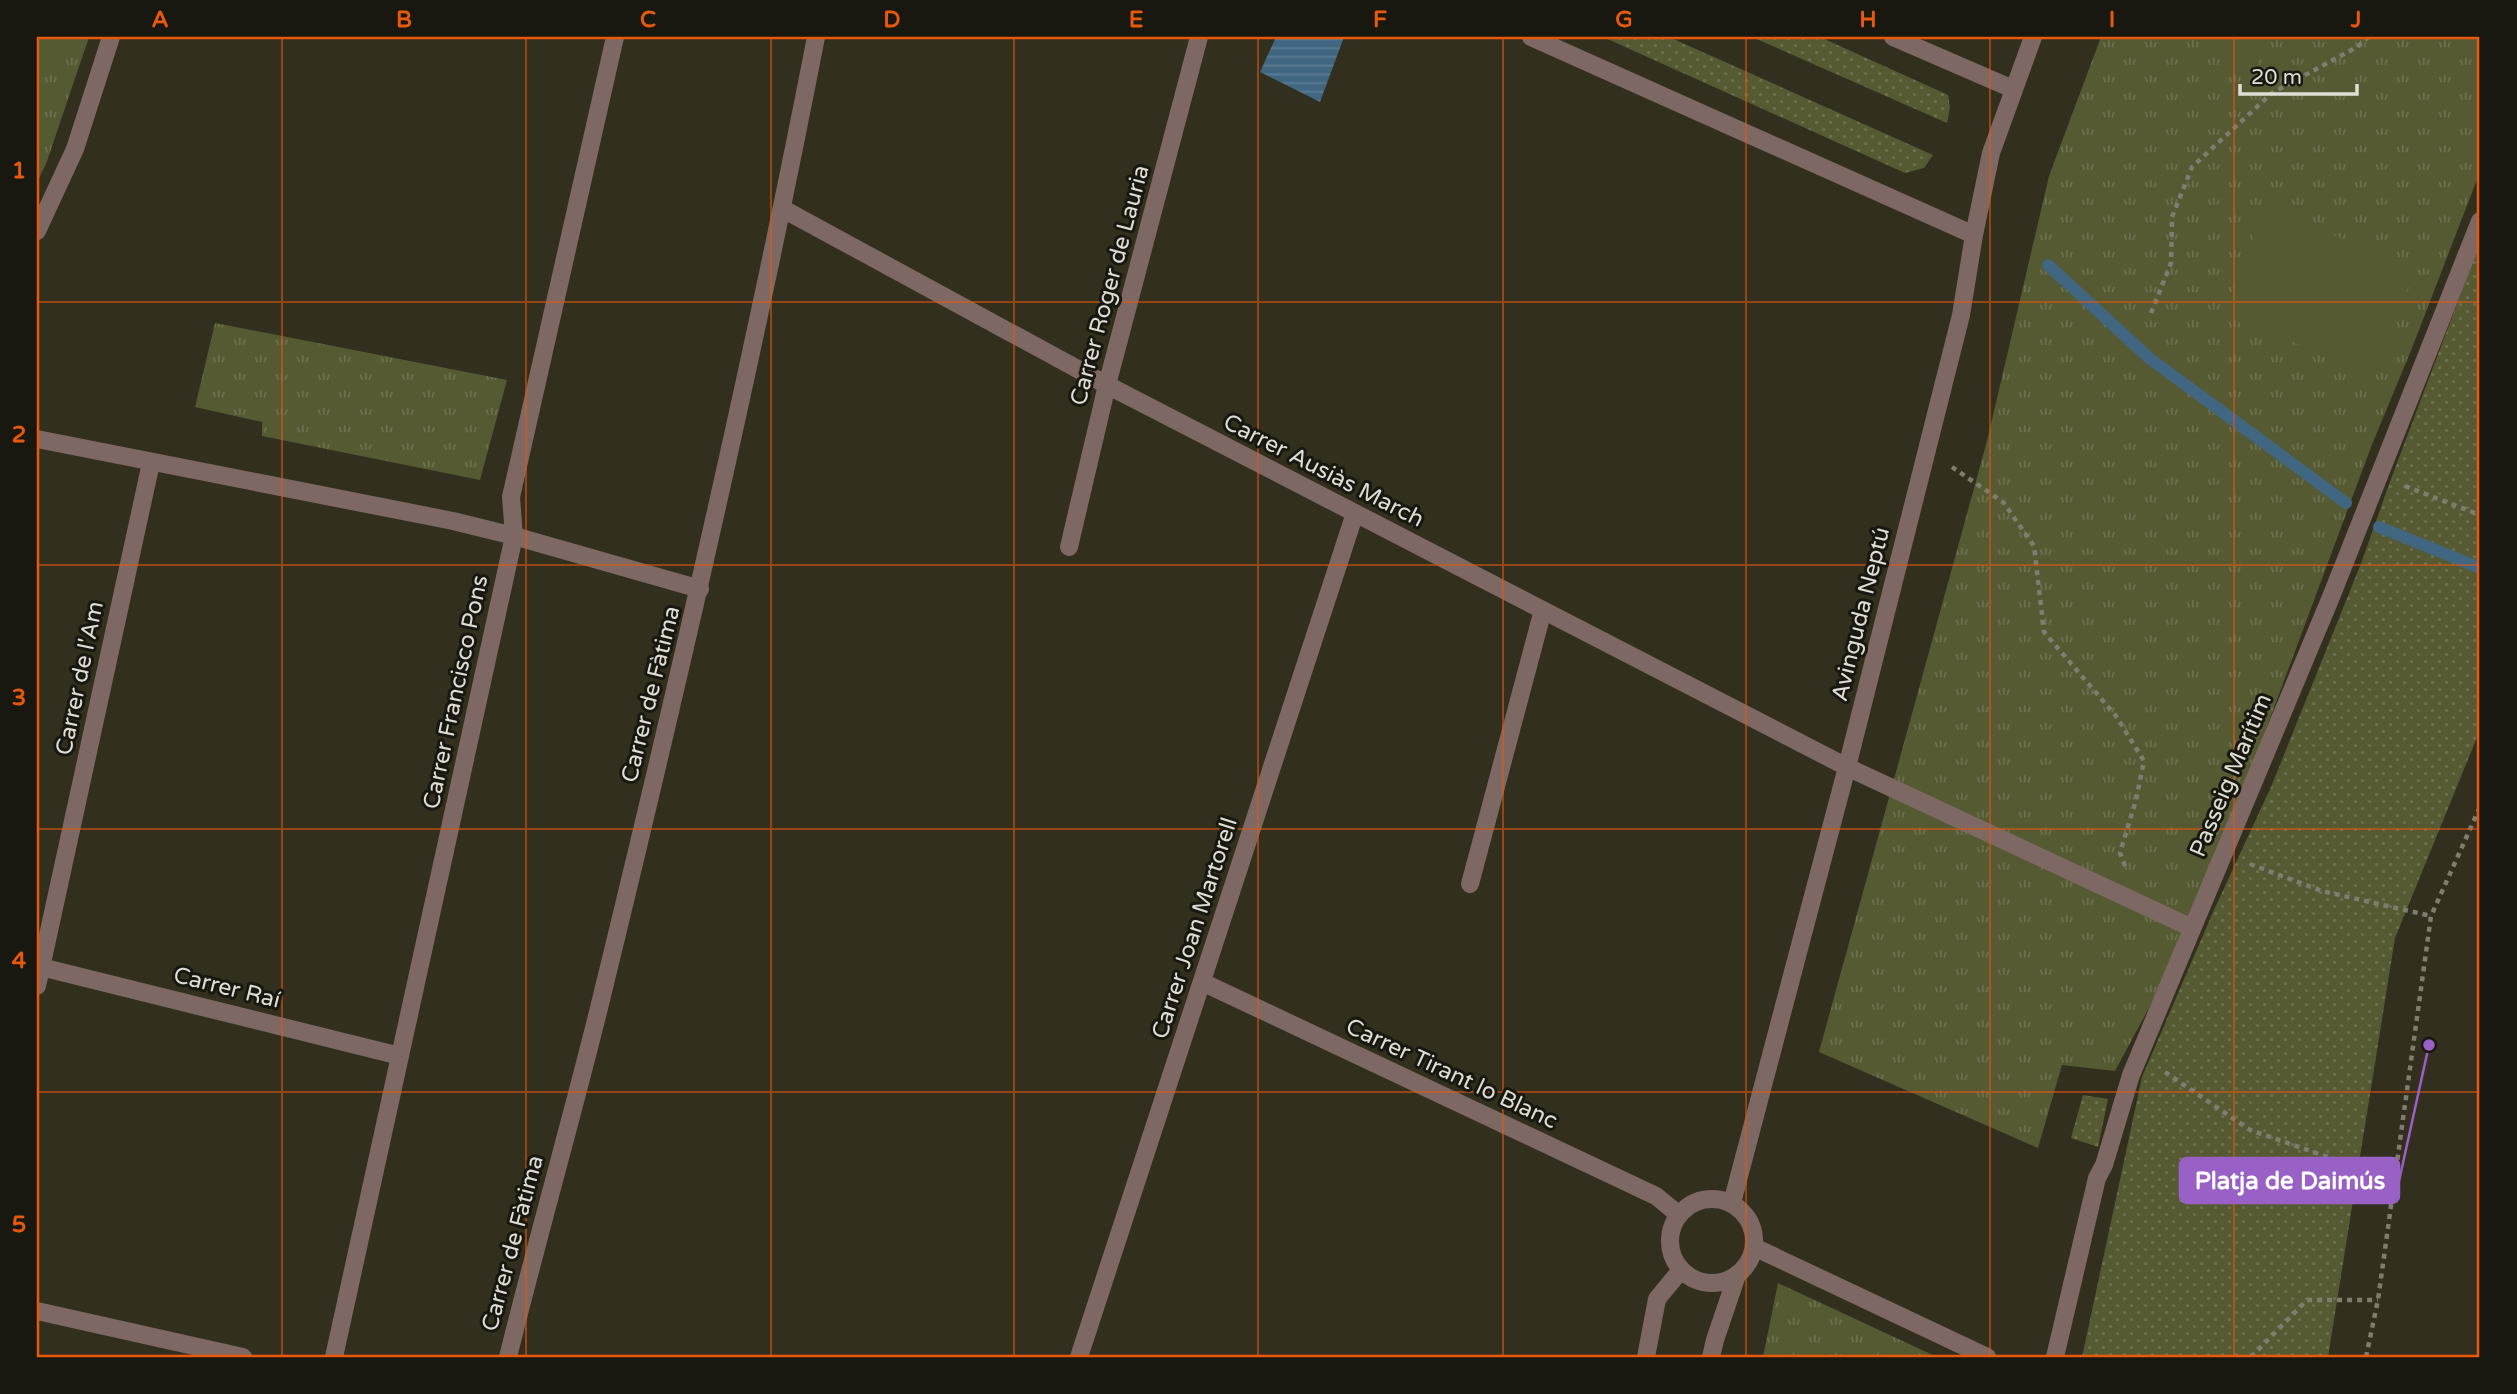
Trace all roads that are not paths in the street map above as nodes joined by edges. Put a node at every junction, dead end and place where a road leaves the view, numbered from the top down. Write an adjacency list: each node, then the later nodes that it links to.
1 (111, 37): 11 (street)
2 (615, 37): 17 (street, Carrer Francisco Pons)
3 (816, 37): 9 (street, Carrer de Fàtima)
4 (1199, 37): 13 (street, Carrer Roger de Lauria)
5 (1531, 37): 12 (street)
6 (1893, 37): 8 (street)
7 (2033, 37): 8 (street, Avinguda Neptú)
8 (2013, 89): 12 (street, Avinguda Neptú)
9 (783, 209): 13 (street, Carrer Ausiàs March); 19 (street, Carrer de Fàtima)
10 (2480, 221): 23 (street, Passeig Marítim)
11 (37, 231)
12 (1974, 234): 21 (street, Avinguda Neptú)
13 (1107, 385): 16 (street, Carrer Ausiàs March); 18 (street, Carrer Roger de Lauria)
14 (37, 439): 15 (street)
15 (151, 463): 17 (street); 24 (street, Carrer de l'Am)
16 (1355, 513): 20 (street, Carrer Ausiàs March); 25 (street, Carrer Joan Martorell)
17 (514, 536): 19 (street); 27 (street, Carrer Francisco Pons)
18 (1069, 547)
19 (700, 589): 36 (street, Carrer de Fàtima)
20 (1544, 610): 21 (street, Carrer Ausiàs March); 22 (street)
21 (1847, 767): 23 (street, Carrer Ausiàs March); 28 (street, Avinguda Neptú)
22 (1470, 884)
23 (2192, 928): 41 (street, Passeig Marítim)
24 (41, 967): 26 (street, Carrer de l'Am); 27 (street, Carrer Raí)
25 (1202, 982): 29 (street, Carrer Tirant lo Blanc); 37 (street, Carrer Joan Martorell)
26 (37, 986)
27 (400, 1056): 35 (street, Carrer Francisco Pons)
28 (1732, 1203): 29 (street); 30 (street)
29 (1678, 1214): 31 (street)
30 (1754, 1247): 32 (street); 40 (street)
31 (1681, 1270): 32 (street); 38 (street)
32 (1737, 1275): 39 (street)
33 (37, 1311): 34 (street)
34 (243, 1357)
35 (334, 1357)
36 (508, 1357)
37 (1079, 1357)
38 (1646, 1357)
39 (1711, 1357)
40 (1987, 1357)
41 (2055, 1357)

